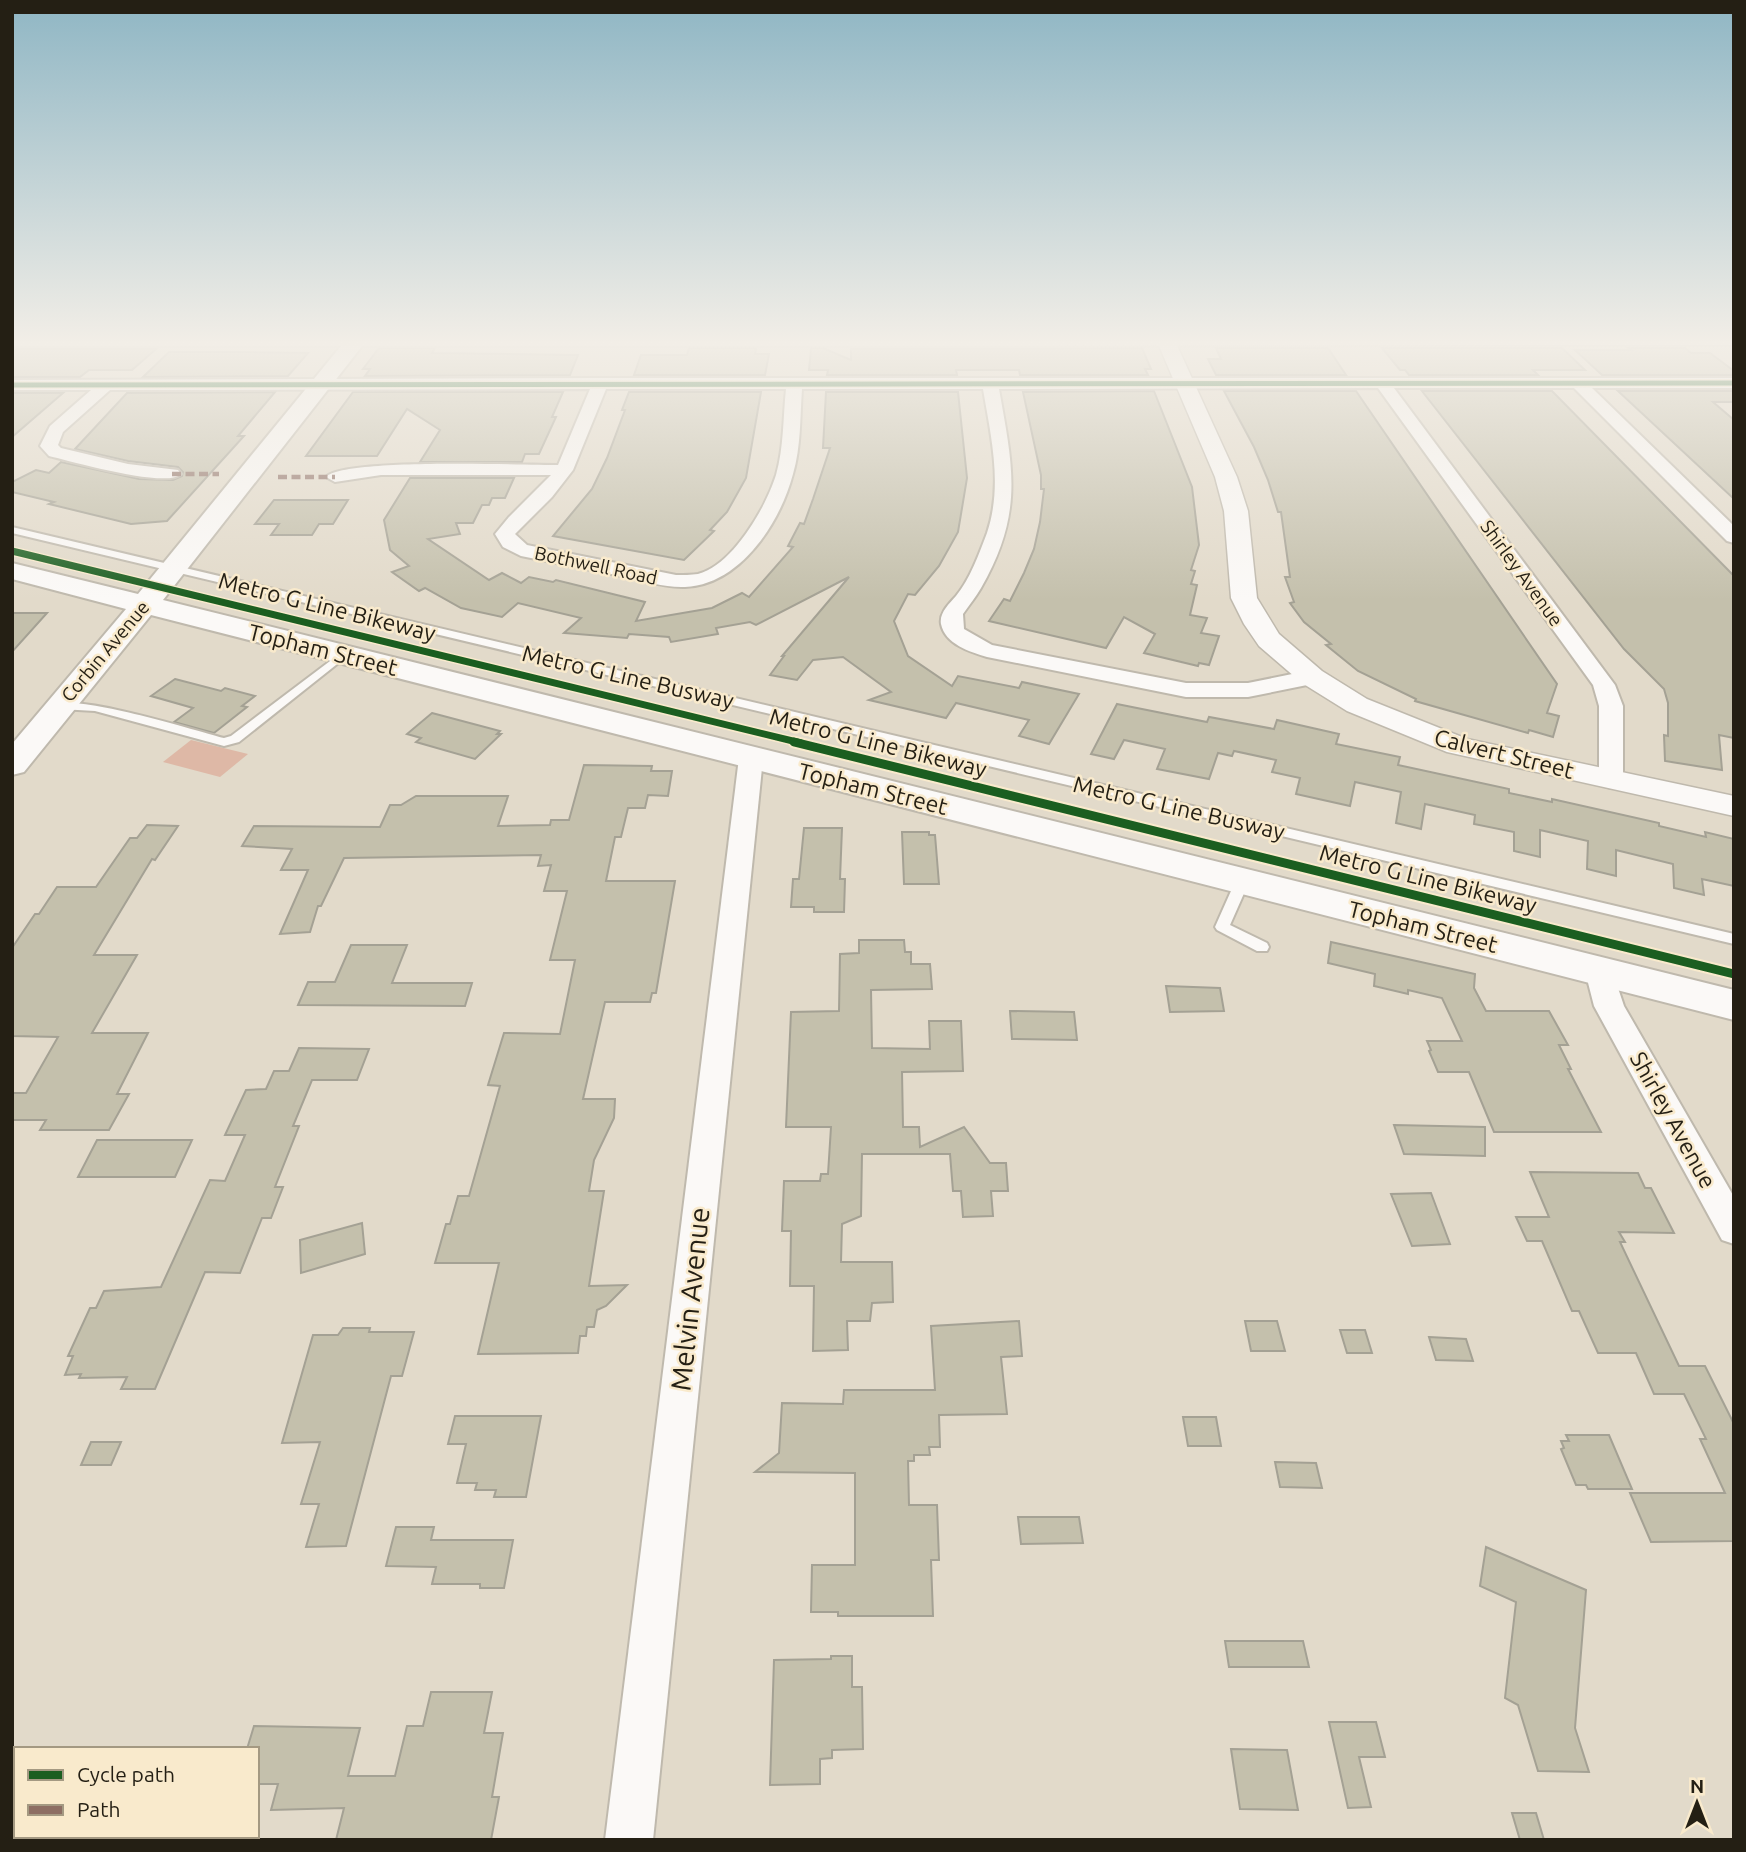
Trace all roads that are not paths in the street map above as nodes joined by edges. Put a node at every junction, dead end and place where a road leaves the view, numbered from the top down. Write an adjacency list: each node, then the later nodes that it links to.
1 (59, 427): 10 (street)
2 (286, 427): 14 (main road, Corbin Avenue)
3 (582, 427): 9 (street, Bothwell Road)
4 (791, 427): 9 (street, Bothwell Road)
5 (997, 427): 18 (street)
6 (1204, 427): 18 (street, Calvert Street)
7 (1415, 427): 22 (street, Shirley Avenue)
8 (1623, 427): 13 (street)
9 (564, 470): 11 (street)
10 (172, 474)
11 (335, 477)
12 (12, 530): 14 (lane, Metro G Line Busway)
13 (1734, 537)
14 (174, 569): 16 (main road, Corbin Avenue); 25 (lane, Metro G Line Busway)
15 (12, 571): 16 (main road, Topham Street)
16 (145, 604): 17 (main road, Topham Street); 19 (main road, Corbin Avenue)
17 (342, 655): 19 (lane); 20 (main road, Topham Street)
18 (1312, 677): 22 (street, Calvert Street)
19 (59, 706): 21 (main road, Corbin Avenue)
20 (751, 758): 24 (main road, Topham Street); 30 (street, Melvin Avenue)
21 (12, 765)
22 (1611, 780): 23 (street, Calvert Street)
23 (1734, 806)
24 (1242, 882): 26 (lane); 27 (main road, Topham Street)
25 (1734, 939)
26 (1262, 947)
27 (1600, 971): 28 (main road, Topham Street); 29 (street, Shirley Avenue)
28 (1734, 1005)
29 (1734, 1230)
30 (629, 1840)

